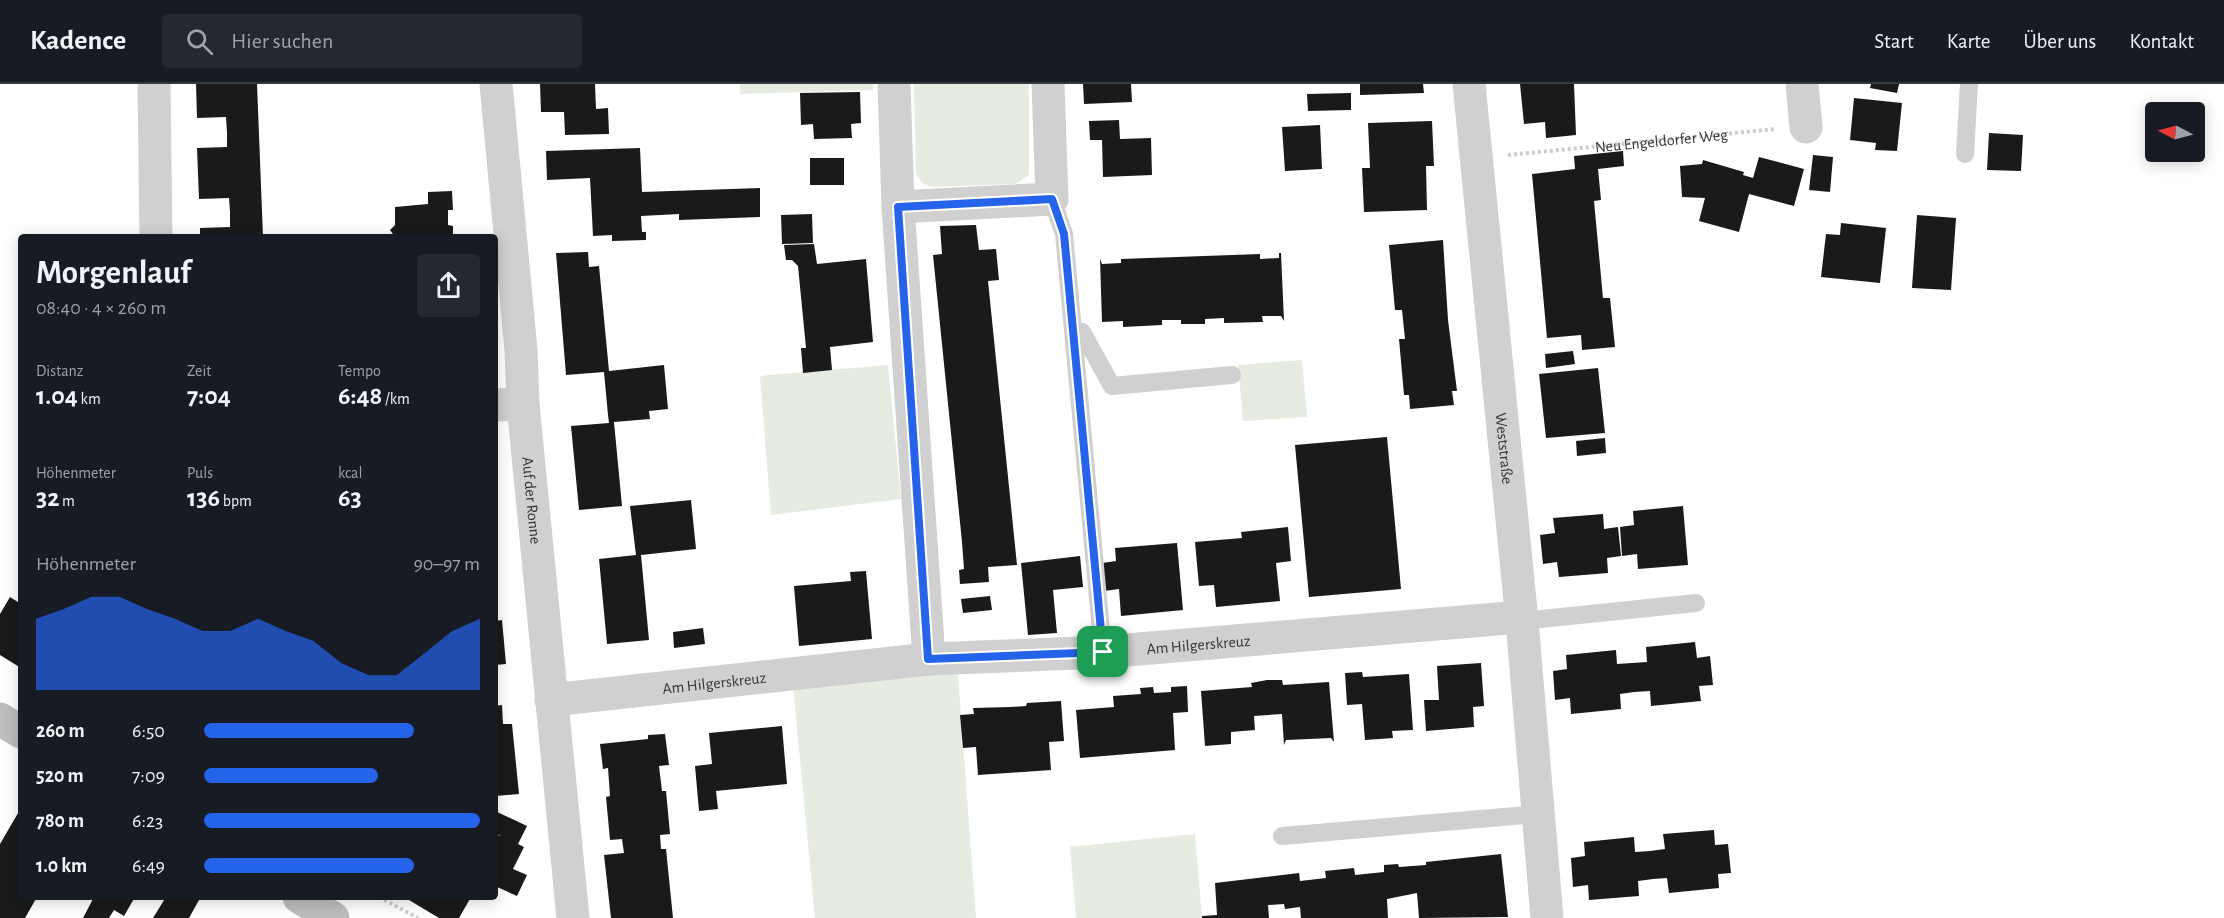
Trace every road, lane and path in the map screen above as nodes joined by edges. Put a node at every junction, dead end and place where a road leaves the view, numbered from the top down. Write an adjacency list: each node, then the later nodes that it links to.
1 (154, 84): 13 (street)
2 (496, 84): 16 (street, Auf der Ronne)
3 (894, 84): 12 (street)
4 (1048, 84): 11 (street)
5 (1469, 84): 10 (street, Weststraße)
6 (1802, 84): 8 (street)
7 (1969, 84): 9 (lane)
8 (1806, 127): 10 (path, Neu Engeldorfer Weg)
9 (1965, 154)
10 (1476, 158): 18 (street, Weststraße)
11 (1052, 199): 12 (street); 14 (lane)
12 (898, 207): 20 (street)
13 (156, 234)
14 (1073, 332): 15 (lane); 19 (lane)
15 (1232, 375)
16 (509, 405): 21 (street, Auf der Ronne)
17 (1696, 603): 18 (lane)
18 (1522, 619): 19 (street, Am Hilgerskreuz); 24 (street, Weststraße)
19 (1103, 652): 20 (street, Am Hilgerskreuz)
20 (928, 659): 21 (street, Am Hilgerskreuz)
21 (551, 700): 30 (street, Auf der Ronne)
22 (0, 719): 23 (street)
23 (18, 730)
24 (1538, 814): 25 (lane); 31 (street, Weststraße)
25 (1282, 836)
26 (304, 900): 28 (street)
27 (385, 900): 29 (path)
28 (333, 918)
29 (418, 918)
30 (573, 918)
31 (1547, 918)

